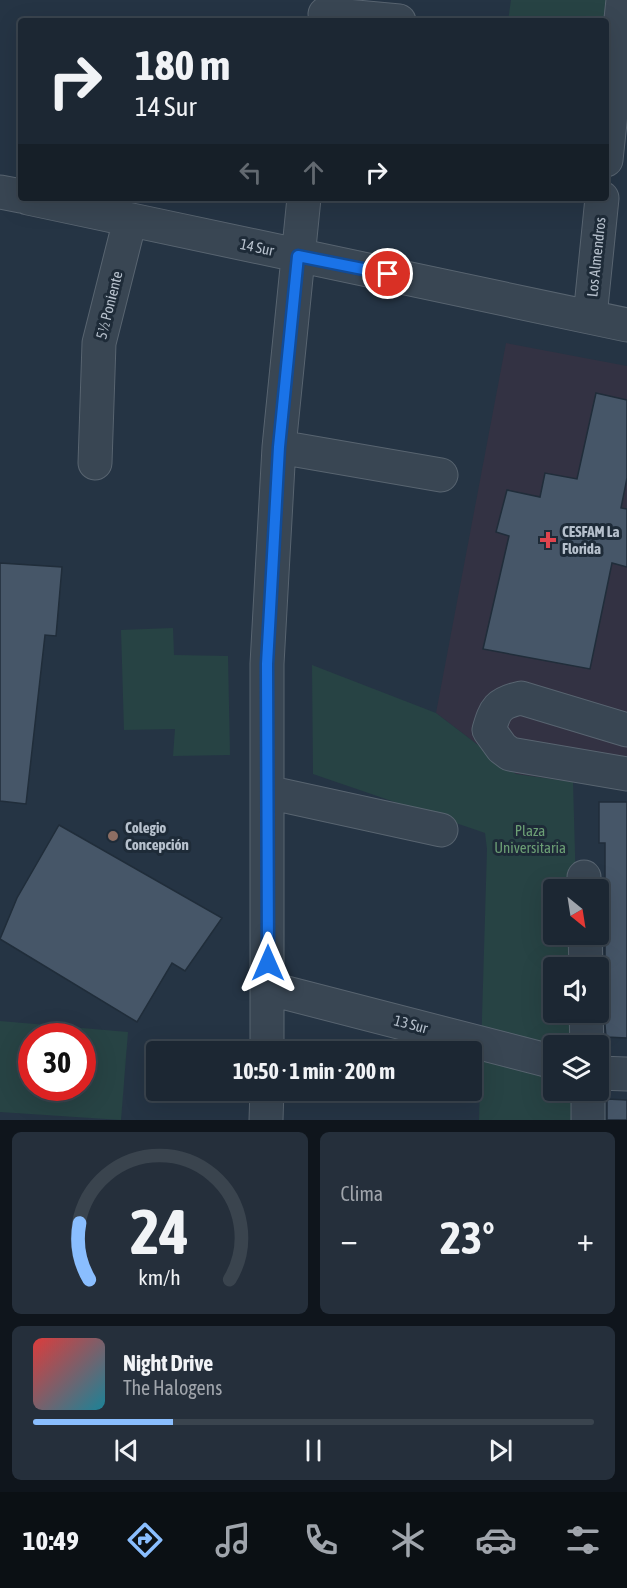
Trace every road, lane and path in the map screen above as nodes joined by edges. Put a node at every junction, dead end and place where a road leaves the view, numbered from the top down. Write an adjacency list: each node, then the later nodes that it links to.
1 (622, 0): 4 (street)
2 (325, 12): 3 (street)
3 (374, 18)
4 (612, 40): 5 (street)
5 (609, 100)
6 (0, 192): 7 (street)
7 (18, 195)
8 (42, 201): 11 (street, 14 Sur)
9 (304, 201): 12 (street)
10 (602, 201): 13 (street, Los Almendros)
11 (130, 220): 12 (street, 14 Sur); 16 (street, 5½ Poniente)
12 (298, 256): 13 (street, 14 Sur); 15 (street)
13 (590, 317): 14 (street, 14 Sur)
14 (627, 325)
15 (279, 447): 17 (street); 20 (street)
16 (95, 463)
17 (441, 475)
18 (627, 730): 19 (street)
19 (627, 774)
20 (267, 792): 21 (street); 22 (street)
21 (441, 830)
22 (267, 988): 23 (street); 24 (street, 13 Sur)
23 (267, 1041)
24 (543, 1059)
25 (609, 1073): 26 (street)
26 (627, 1074)
27 (267, 1101): 29 (street)
28 (588, 1101): 30 (street)
29 (266, 1120)
30 (588, 1120)

